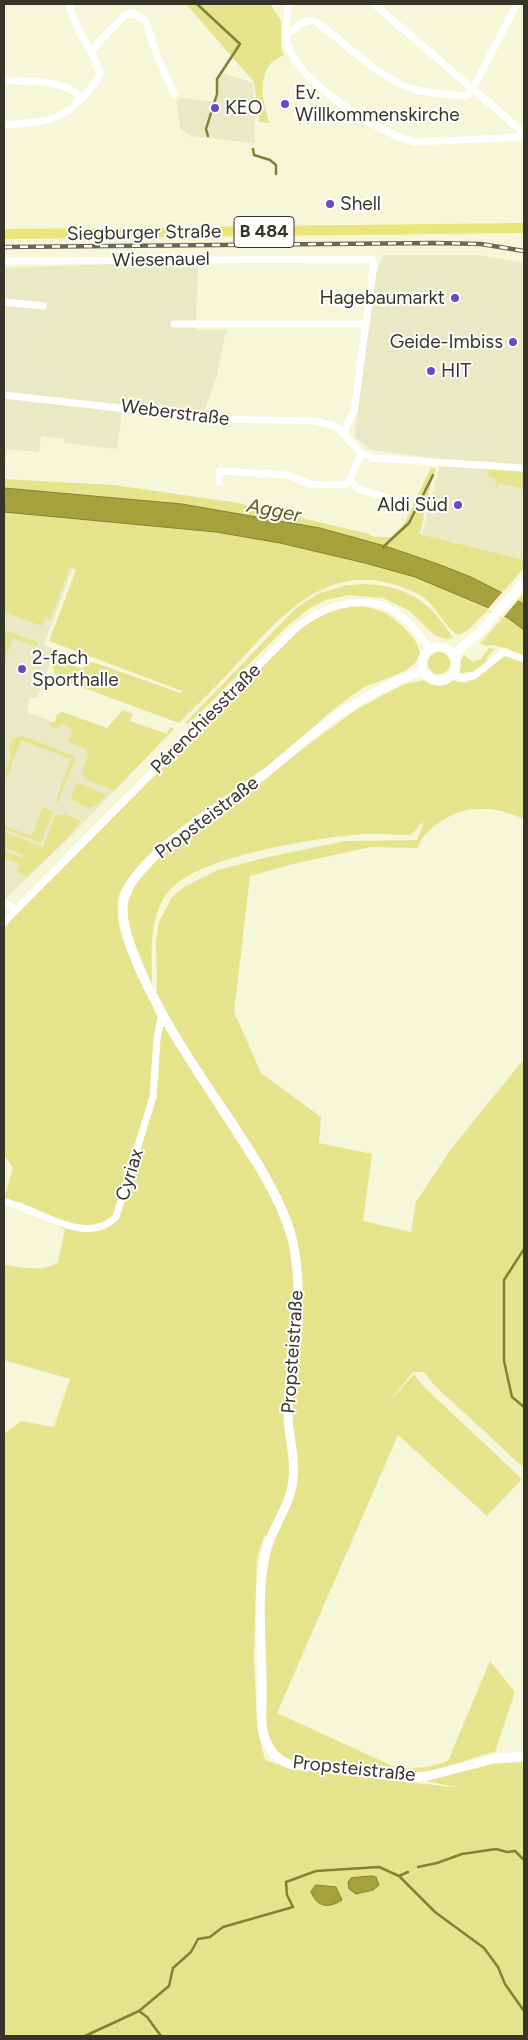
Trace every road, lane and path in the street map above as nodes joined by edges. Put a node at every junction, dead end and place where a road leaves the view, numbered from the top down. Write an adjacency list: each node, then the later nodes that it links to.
1 (69, 4): 6 (street)
2 (288, 4): 5 (street)
3 (374, 4): 8 (street)
4 (517, 4): 8 (street)
5 (286, 35): 8 (street); 13 (street)
6 (91, 51): 9 (street); 10 (street)
7 (4, 81): 10 (street)
8 (472, 88): 12 (street)
9 (174, 94)
10 (82, 97): 11 (street)
11 (4, 125)
12 (524, 133)
13 (524, 137)
14 (524, 228): 15 (main road, Siegburger Straße / B 484)
15 (4, 234)
16 (4, 261): 20 (street, Wiesenauel)
17 (4, 302): 18 (street)
18 (43, 306)
19 (174, 324): 20 (street)
20 (365, 324): 22 (street, Wiesenauel)
21 (4, 395): 22 (street, Weberstraße)
22 (343, 433): 23 (street)
23 (361, 453): 24 (street); 25 (street)
24 (524, 468)
25 (350, 480): 26 (street); 27 (street)
26 (219, 481)
27 (408, 504)
28 (524, 582): 30 (street)
29 (430, 649): 30 (street); 32 (street); 35 (street, Pérenchiesstraße)
30 (454, 654): 33 (street)
31 (524, 659): 33 (street)
32 (423, 670): 33 (street); 37 (street, Propsteistraße)
33 (453, 674)
34 (4, 904): 35 (street)
35 (17, 909): 36 (street, Pérenchiesstraße)
36 (4, 922)
37 (162, 1013): 38 (street, Cyriax); 39 (street, Propsteistraße)
38 (4, 1202)
39 (524, 1756)

